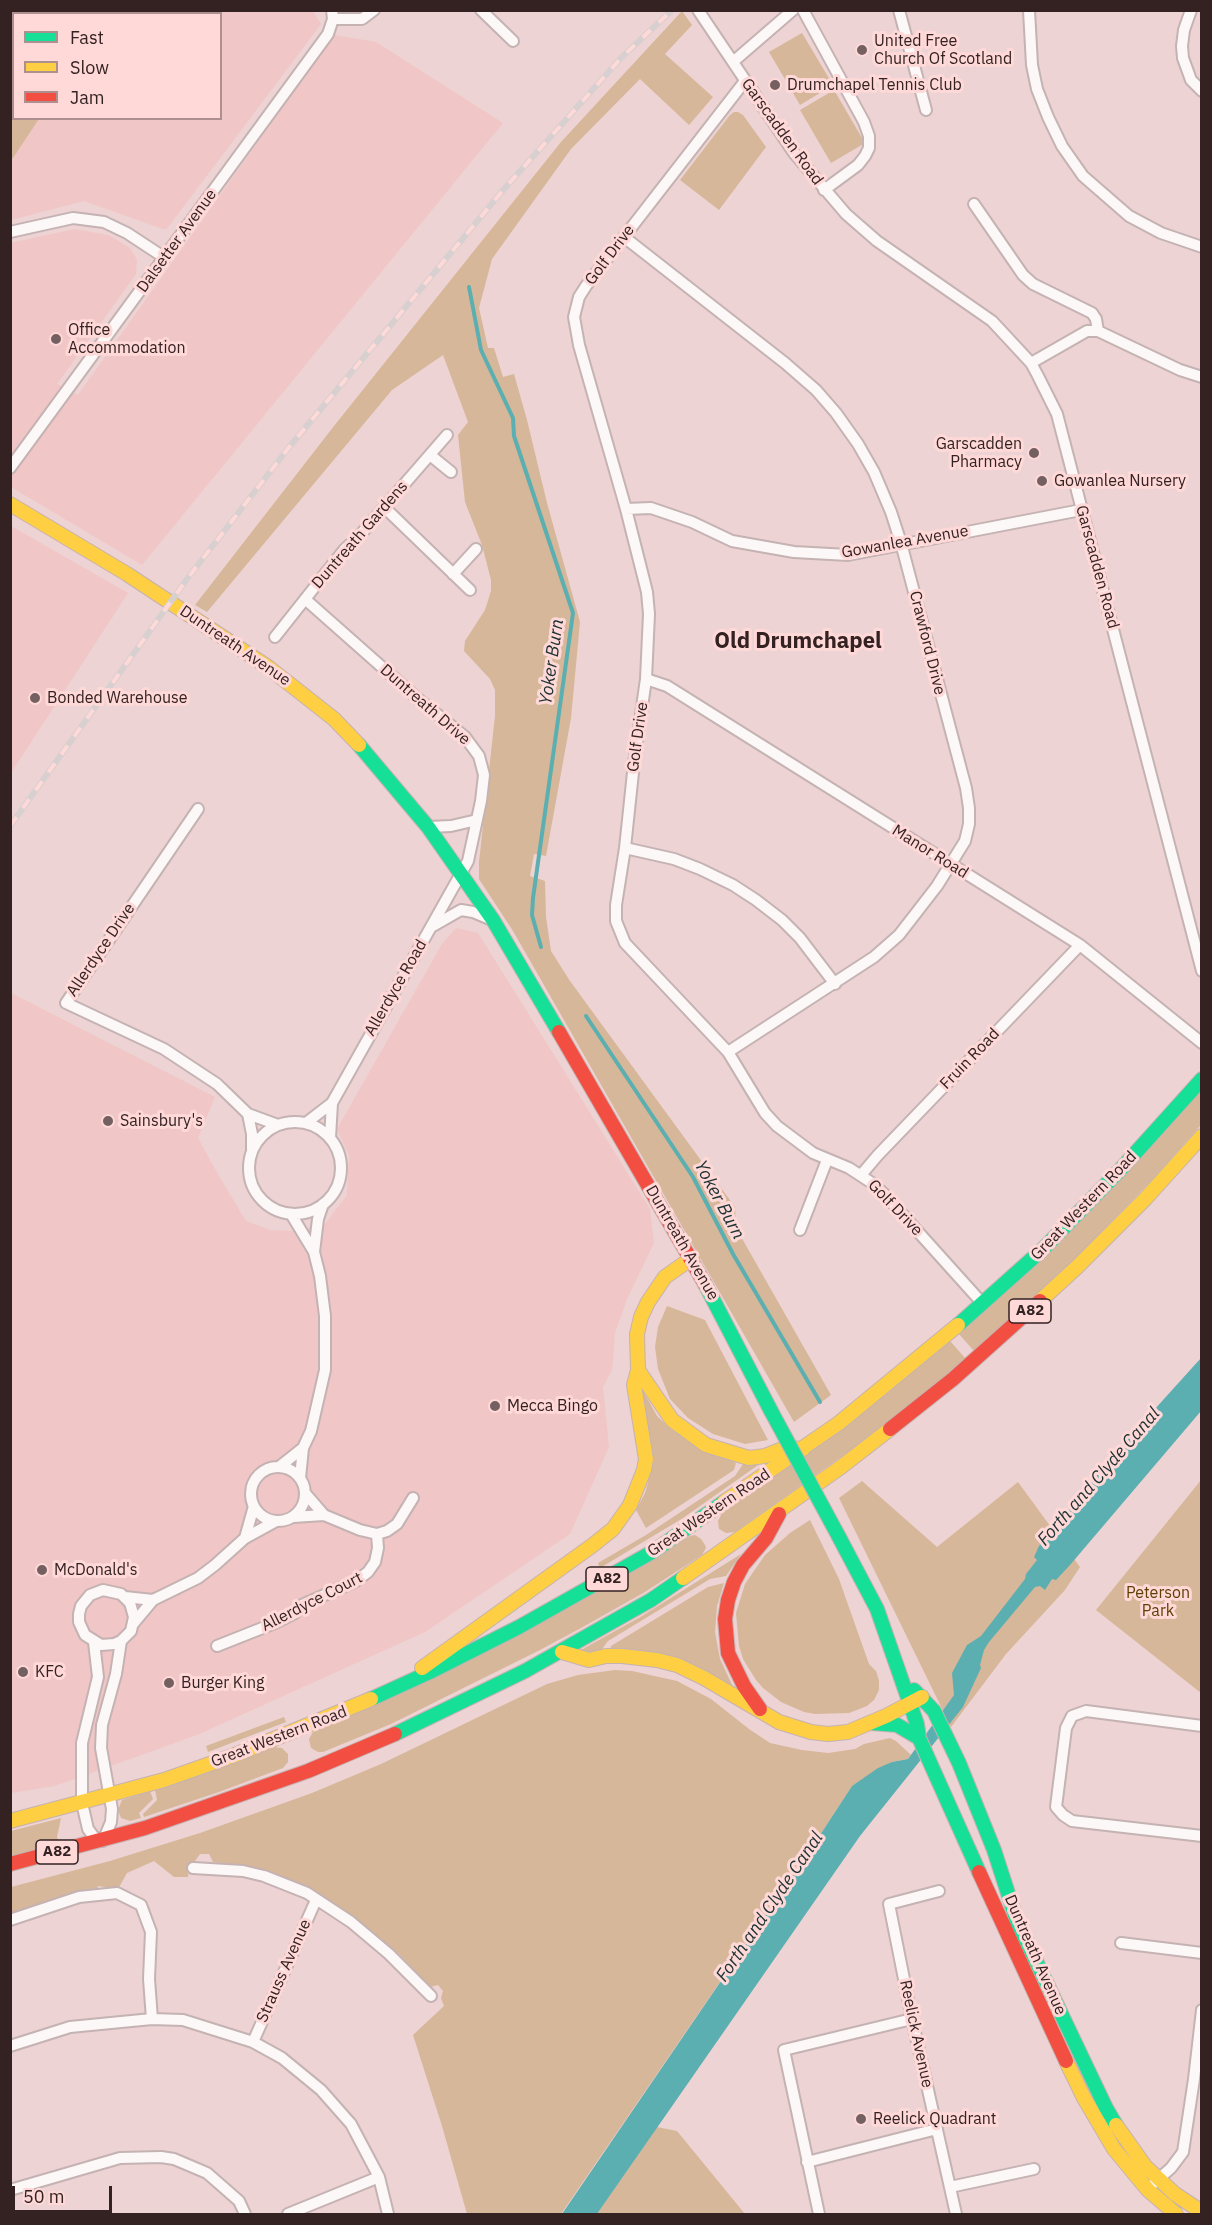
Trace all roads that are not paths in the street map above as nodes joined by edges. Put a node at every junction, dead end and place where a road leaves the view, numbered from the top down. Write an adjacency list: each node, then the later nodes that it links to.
1 (374, 10): 9 (street)
2 (481, 10): 10 (street)
3 (698, 10): 11 (street, Garscadden Road)
4 (793, 10): 11 (street)
5 (803, 10): 15 (street)
6 (899, 10): 14 (street)
7 (1029, 10): 19 (street)
8 (1191, 10): 13 (street)
9 (332, 15): 20 (street, Dalsetter Avenue)
10 (513, 41)
11 (734, 61): 12 (street, Garscadden Road)
12 (745, 81): 15 (street, Garscadden Road); 18 (street, Golf Drive)
13 (1202, 91)
14 (926, 110)
15 (824, 190): 22 (street, Garscadden Road)
16 (974, 204): 21 (street)
17 (10, 232): 20 (street)
18 (624, 237): 30 (street, Golf Drive); 32 (street, Crawford Drive)
19 (1202, 247)
20 (165, 258): 26 (street, Dalsetter Avenue)
21 (1098, 331): 22 (street); 23 (street)
22 (1031, 363): 31 (street, Garscadden Road)
23 (1202, 377)
24 (447, 435): 25 (street, Duntreath Gardens)
25 (430, 455): 27 (street); 29 (street, Duntreath Gardens)
26 (10, 468)
27 (451, 472)
28 (10, 504): 41 (main road, Duntreath Avenue)
29 (384, 507): 34 (street); 36 (street, Duntreath Gardens)
30 (626, 509): 32 (street, Gowanlea Avenue); 38 (street, Golf Drive)
31 (1081, 510): 32 (street, Gowanlea Avenue); 48 (street, Garscadden Road)
32 (901, 543): 43 (street, Crawford Drive)
33 (476, 549): 34 (street)
34 (453, 574): 35 (street)
35 (470, 590)
36 (305, 599): 37 (street, Duntreath Gardens); 40 (street, Duntreath Drive)
37 (275, 637)
38 (646, 679): 42 (street, Golf Drive); 43 (street, Manor Road)
39 (198, 809): 54 (street, Allerdyce Drive)
40 (477, 820): 41 (street); 44 (street, Duntreath Drive)
41 (428, 827): 44 (main road, Duntreath Avenue)
42 (625, 848): 49 (street); 51 (street, Golf Drive)
43 (951, 865): 47 (street, Manor Road); 49 (street, Crawford Drive)
44 (461, 874): 45 (main road, Duntreath Avenue); 46 (street, Allerdyce Road)
45 (493, 920): 46 (street); 66 (main road, Duntreath Avenue)
46 (431, 927): 53 (street, Allerdyce Road)
47 (1080, 945): 50 (street, Manor Road); 61 (street, Fruin Road)
48 (1202, 971)
49 (835, 984): 51 (street, Crawford Drive)
50 (1202, 1043)
51 (728, 1052): 60 (street, Golf Drive)
52 (1202, 1078): 67 (main road, Great Western Road / A82)
53 (332, 1103): 55 (street, Allerdyce Road); 58 (street, Allerdyce Road)
54 (248, 1114): 56 (street, Allerdyce Drive); 59 (street)
55 (306, 1123): 56 (street); 58 (street)
56 (278, 1125): 59 (street)
57 (1202, 1136): 76 (main road, A82)
58 (330, 1138): 62 (street, Allerdyce Road)
59 (252, 1151): 63 (street)
60 (827, 1160): 61 (street, Golf Drive); 64 (street)
61 (861, 1176): 67 (street, Golf Drive)
62 (323, 1204): 63 (street); 65 (street, Allerdyce Road)
63 (291, 1214): 65 (street, Allerdyce Road)
64 (800, 1230)
65 (314, 1252): 69 (street, Allerdyce Road)
66 (692, 1258): 68 (main road); 89 (main road, Duntreath Avenue, bridge)
67 (983, 1304): 70 (main road, Great Western Road / A82)
68 (638, 1370): 70 (main road); 90 (main road)
69 (303, 1448): 71 (street); 72 (street, Allerdyce Road)
70 (803, 1449): 90 (main road, Great Western Road / A82)
71 (279, 1467): 72 (street); 75 (street)
72 (300, 1478): 73 (street, Allerdyce Road)
73 (305, 1493): 77 (street); 78 (street)
74 (413, 1498): 80 (street)
75 (254, 1506): 79 (street); 81 (street)
76 (781, 1510): 88 (main road, A82); 93 (main road)
77 (324, 1515): 78 (street); 80 (street)
78 (293, 1517): 79 (street)
79 (276, 1521): 81 (street)
80 (376, 1534): 87 (street, Allerdyce Court)
81 (245, 1538): 83 (street)
82 (125, 1597): 83 (street); 84 (street); 86 (street)
83 (153, 1600): 84 (street)
84 (133, 1624): 85 (street)
85 (121, 1641): 86 (street); 97 (street)
86 (94, 1642): 98 (street)
87 (217, 1647)
88 (562, 1652): 93 (main road); 101 (main road, A82)
89 (901, 1678): 91 (main road, Duntreath Avenue); 92 (main road, Duntreath Avenue)
90 (399, 1686): 97 (main road, Great Western Road / A82)
91 (922, 1697): 92 (main road); 120 (main road, Duntreath Avenue)
92 (909, 1704): 94 (main road); 96 (main road, Duntreath Avenue)
93 (762, 1713): 94 (main road)
94 (870, 1723): 96 (main road)
95 (1202, 1726): 100 (street)
96 (918, 1731): 123 (main road, Duntreath Avenue)
97 (110, 1795): 98 (main road, Great Western Road / A82); 101 (street)
98 (82, 1803): 99 (main road, Great Western Road / A82); 101 (street)
99 (10, 1821)
100 (1202, 1836)
101 (103, 1840): 102 (main road, A82)
102 (10, 1864)
103 (193, 1868): 105 (street, Strauss Avenue)
104 (939, 1891): 112 (street, Reelick Avenue)
105 (316, 1900): 109 (street, Strauss Avenue); 113 (street, Strauss Avenue)
106 (10, 1920): 111 (street)
107 (1121, 1943): 108 (street)
108 (1202, 1953)
109 (431, 1996)
110 (1202, 2010): 115 (street)
111 (152, 2019): 113 (street); 114 (street)
112 (912, 2019): 116 (street, Reelick Avenue); 117 (street)
113 (253, 2042): 119 (street)
114 (10, 2046)
115 (1198, 2079): 120 (street)
116 (937, 2129): 117 (street); 121 (street, Reelick Avenue)
117 (807, 2162): 128 (street)
118 (1034, 2169): 121 (street)
119 (380, 2177): 126 (street); 127 (street)
120 (1158, 2179): 123 (street); 124 (main road, Duntreath Avenue)
121 (950, 2187): 129 (street, Reelick Avenue)
122 (10, 2190): 125 (street)
123 (1148, 2190): 130 (main road, Duntreath Avenue)
124 (1198, 2212)
125 (245, 2214)
126 (288, 2214)
127 (388, 2214)
128 (819, 2214)
129 (956, 2214)
130 (1176, 2214)

